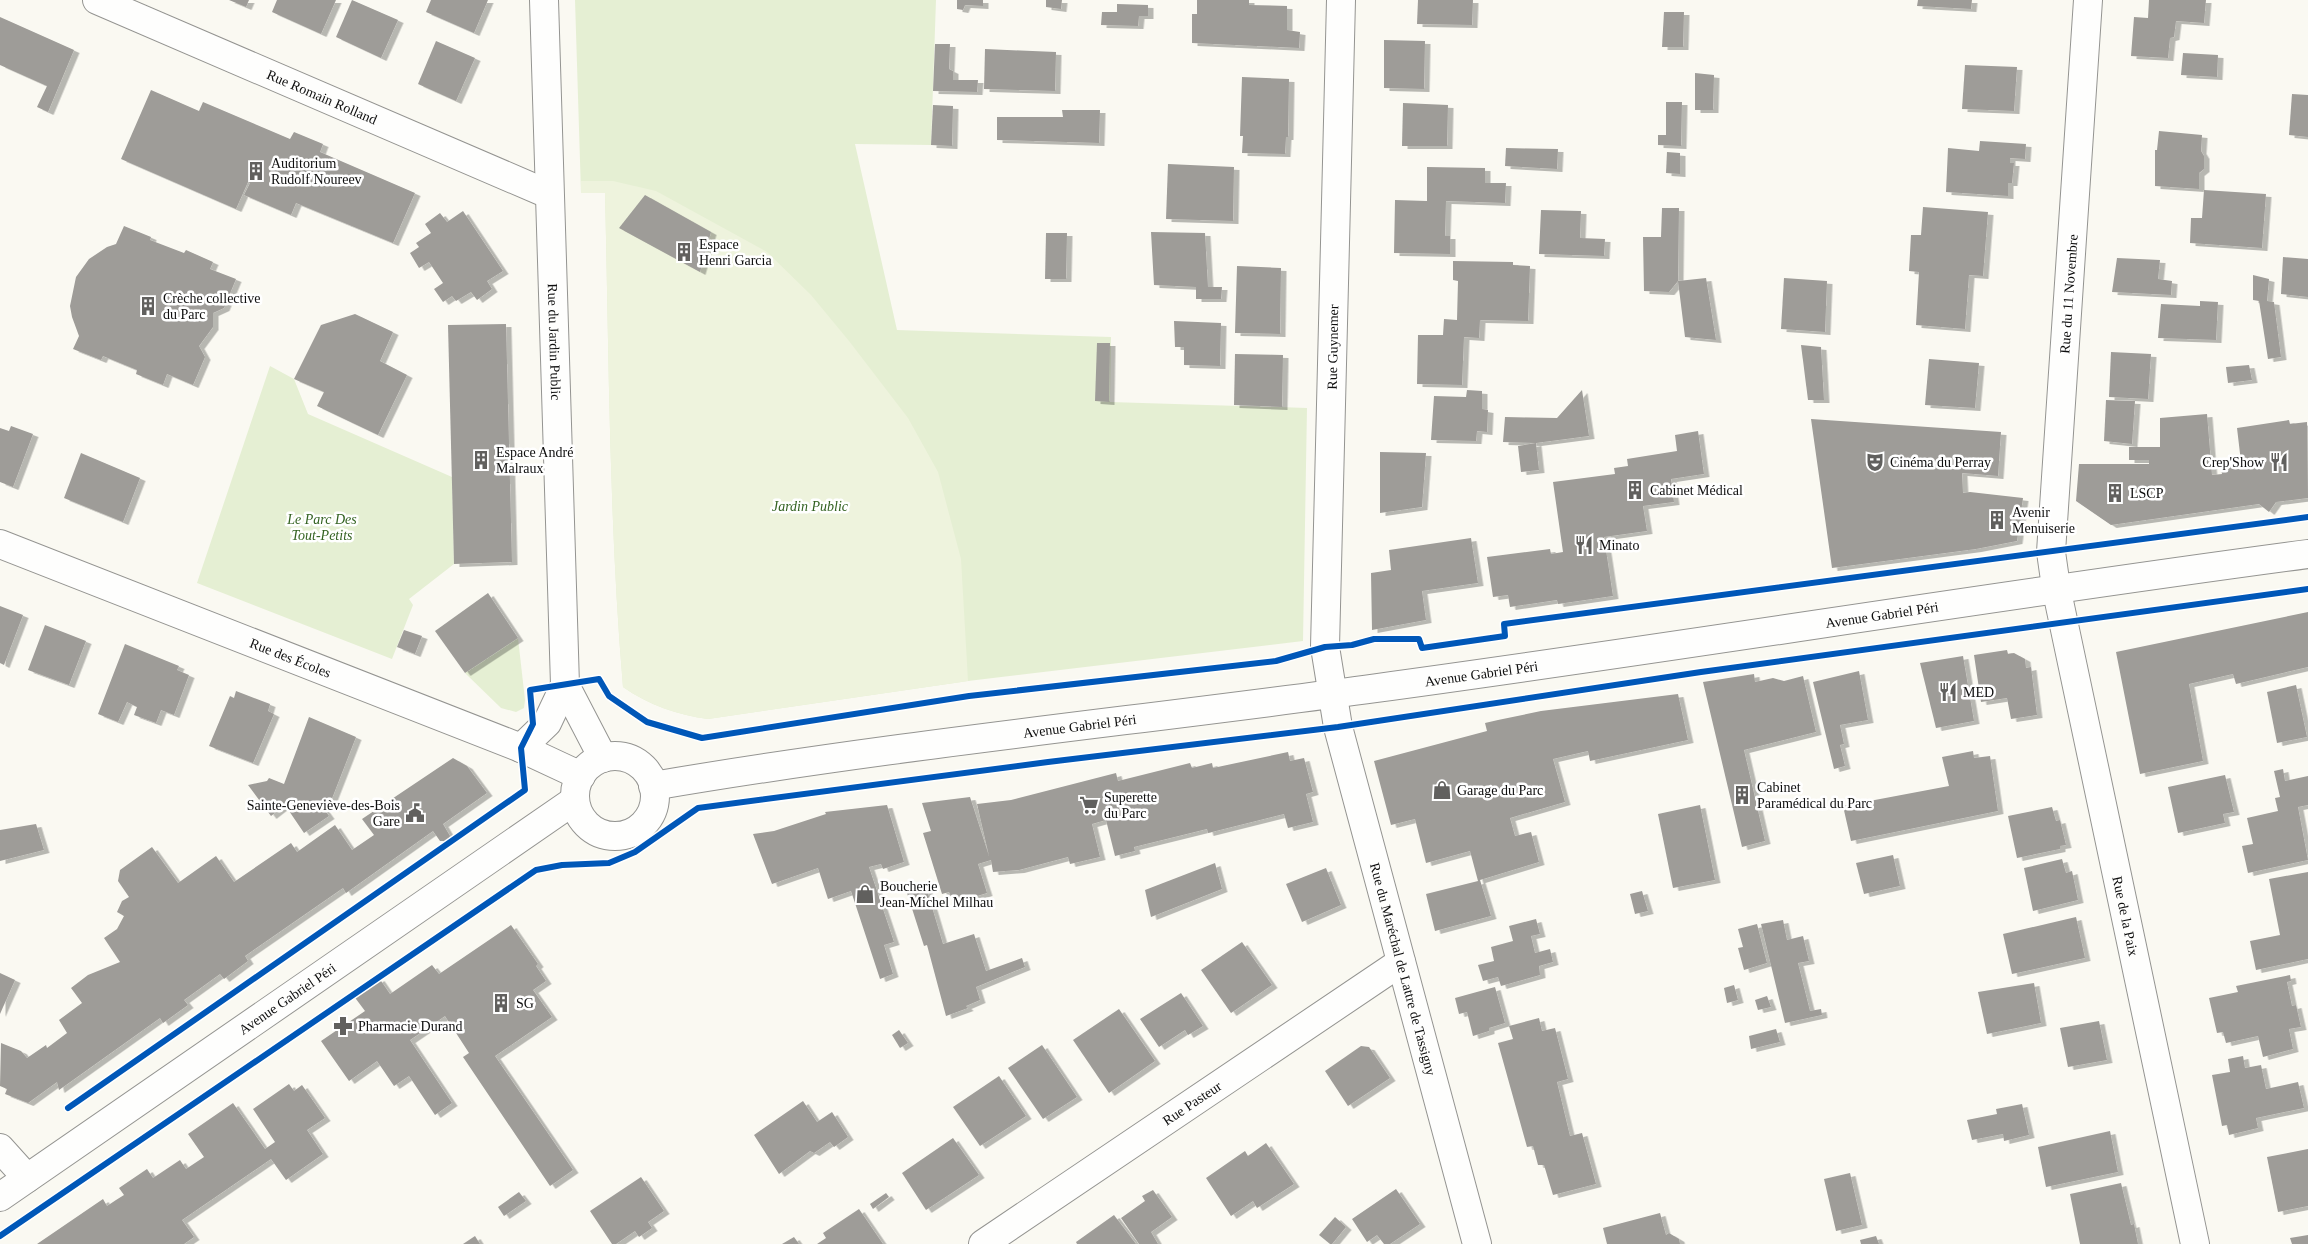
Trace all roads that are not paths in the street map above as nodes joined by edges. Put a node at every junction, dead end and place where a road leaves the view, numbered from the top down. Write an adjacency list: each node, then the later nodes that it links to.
1 (97, 0): 5 (street, Rue Romain Rolland)
2 (544, 0): 5 (street, Rue du Jardin Public)
3 (1342, 0): 10 (street, Rue Guynemer)
4 (2088, 0): 8 (street, Rue du 11 Novembre)
5 (548, 194): 9 (street, Rue du Jardin Public)
6 (0, 544): 11 (street, Rue des Écoles)
7 (2308, 554): 8 (street, Avenue Gabriel Péri)
8 (2056, 587): 10 (street, Avenue Gabriel Péri); 21 (street, Rue de la Paix)
9 (565, 684): 11 (street, Rue du Jardin Public); 12 (street, Rue du Jardin Public)
10 (1333, 694): 13 (street, Avenue Gabriel Péri); 15 (street, Rue du Maréchal de Lattre de Tassigny)
11 (521, 748): 14 (street, Rue des Écoles)
12 (603, 758): 13 (street); 14 (street, Avenue Gabriel Péri)
13 (653, 786): 14 (street)
14 (578, 788): 17 (street, Avenue Gabriel Péri)
15 (1401, 962): 19 (street, Rue Pasteur); 20 (street, Rue du Maréchal de Lattre de Tassigny)
16 (0, 1148): 17 (street)
17 (27, 1178): 18 (street, Avenue Gabriel Péri)
18 (0, 1196)
19 (983, 1244)
20 (1477, 1244)
21 (2195, 1244)

